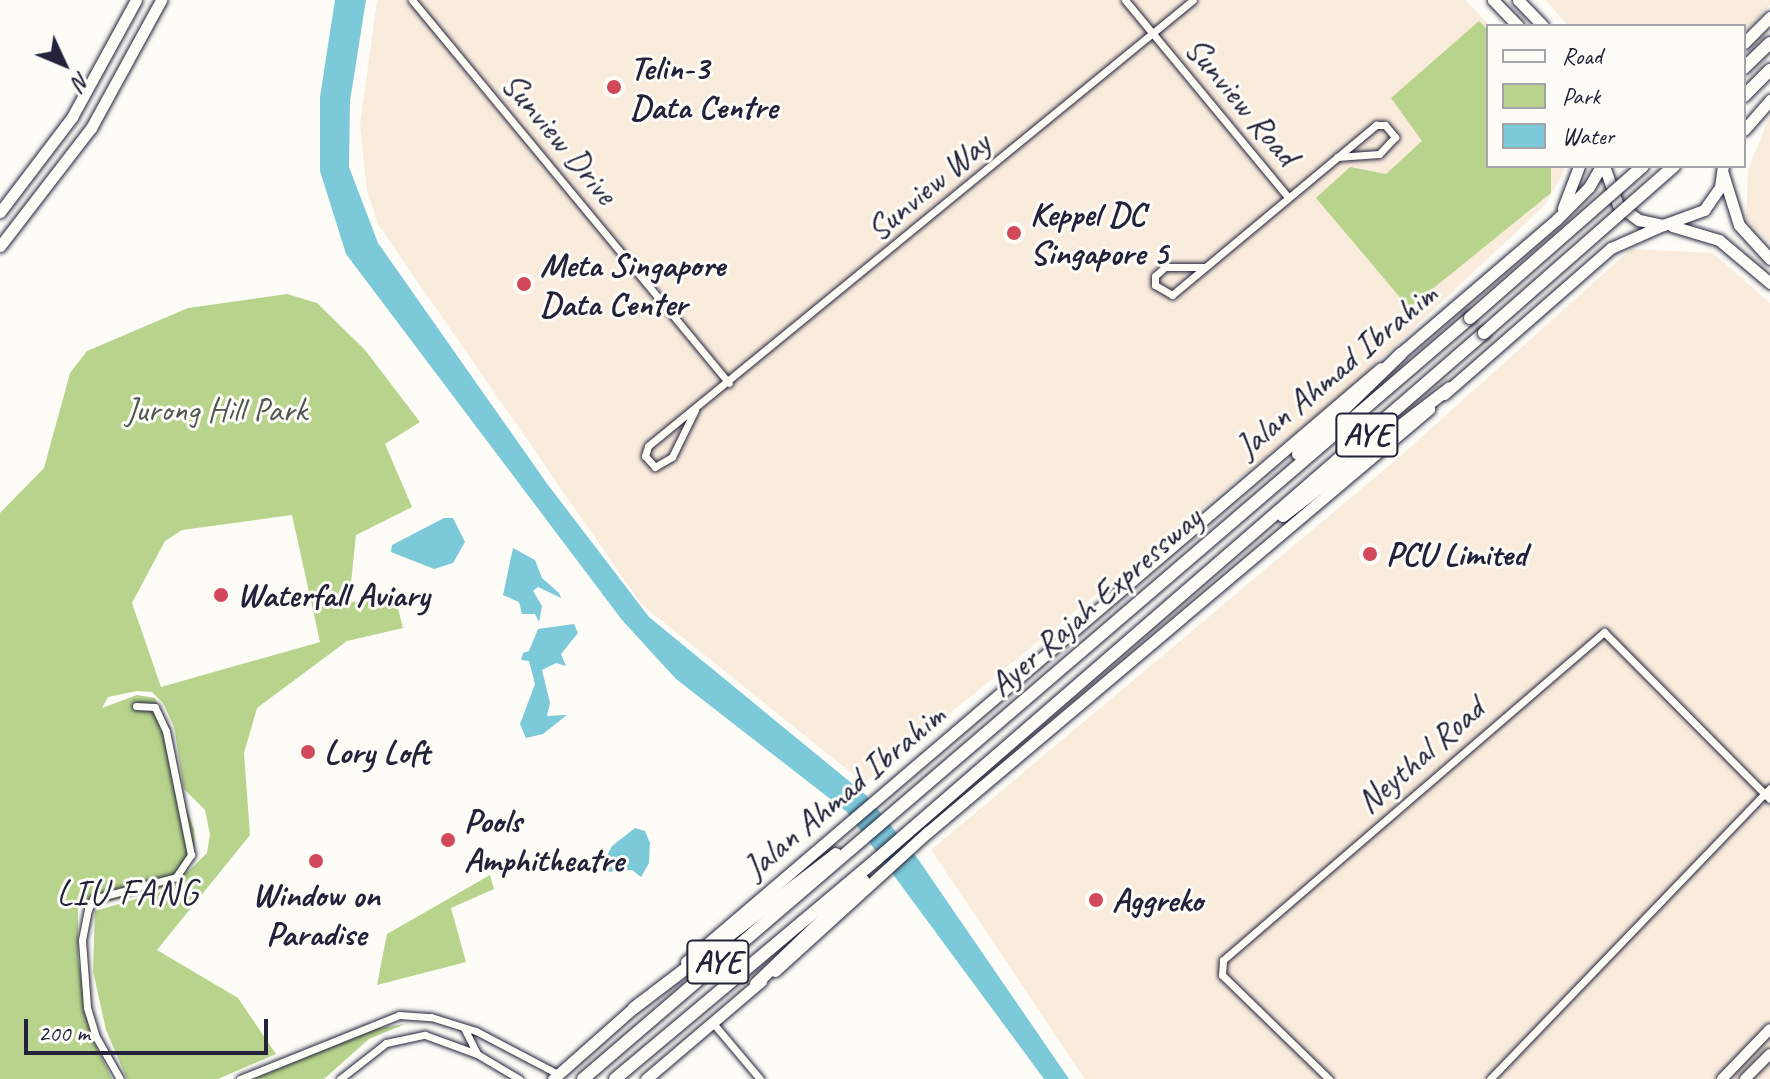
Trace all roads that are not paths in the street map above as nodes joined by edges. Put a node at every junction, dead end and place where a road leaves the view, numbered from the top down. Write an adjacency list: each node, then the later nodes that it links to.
1 (136, 0): 27 (main road)
2 (161, 0): 30 (main road)
3 (412, 0): 35 (street, Sunview Drive)
4 (1125, 0): 11 (street, Sunview Road)
5 (1193, 0): 11 (street, Sunview Way)
6 (1493, 0): 9 (main road)
7 (1518, 0): 10 (main road)
8 (1770, 17): 12 (main road)
9 (1516, 24)
10 (1541, 24)
11 (1152, 34): 26 (street, Sunview Road); 35 (street, Sunview Way)
12 (1746, 41)
13 (1770, 43): 14 (highway)
14 (1746, 66)
15 (1770, 70): 16 (highway)
16 (1746, 94)
17 (1770, 100): 18 (main road)
18 (1746, 128)
19 (1337, 157): 19 (street); 26 (street)
20 (1578, 168): 28 (main road)
21 (1602, 168): 28 (main road, Jalan Ahmad Ibrahim)
22 (1604, 168): 29 (main road)
23 (1641, 168): 38 (highway, Ayer Rajah Expressway / AYE, bridge)
24 (1672, 168): 39 (highway, Ayer Rajah Expressway / AYE, bridge)
25 (1724, 169): 29 (main road); 31 (main road)
26 (1288, 197): 32 (street)
27 (0, 212)
28 (1557, 219): 34 (main road, Jalan Ahmad Ibrahim)
29 (1665, 225): 33 (main road); 36 (main road)
30 (0, 246)
31 (1770, 259)
32 (1204, 267): 32 (street)
33 (1770, 283)
34 (1401, 354): 38 (highway); 45 (main road, Jalan Ahmad Ibrahim)
35 (729, 383): 37 (street, Sunview Way)
36 (1450, 388): 39 (highway); 44 (main road)
37 (695, 410): 37 (street, Sunview Way)
38 (1291, 467): 42 (highway, Ayer Rajah Expressway / AYE)
39 (1250, 537): 43 (highway, Ayer Rajah Expressway / AYE)
40 (136, 706): 55 (street)
41 (1768, 794): 62 (street, Neythal Road); 63 (street, Neythal Road)
42 (853, 845): 45 (highway); 58 (highway, Ayer Rajah Expressway / AYE)
43 (877, 859): 44 (highway); 59 (highway, Ayer Rajah Expressway / AYE)
44 (756, 984): 46 (main road)
45 (634, 1008): 54 (main road, Jalan Ahmad Ibrahim)
46 (712, 1022): 60 (main road); 61 (street)
47 (463, 1027): 49 (street); 50 (street); 56 (street)
48 (1770, 1029): 64 (main road)
49 (489, 1037): 50 (street); 52 (street)
50 (477, 1054): 53 (street); 57 (street)
51 (1770, 1054): 65 (main road)
52 (527, 1057): 53 (street); 54 (street)
53 (517, 1077)
54 (556, 1077)
55 (120, 1079)
56 (240, 1079)
57 (340, 1079)
58 (583, 1079)
59 (615, 1079)
60 (646, 1079)
61 (760, 1079)
62 (1329, 1079)
63 (1490, 1079)
64 (1722, 1079)
65 (1745, 1079)

